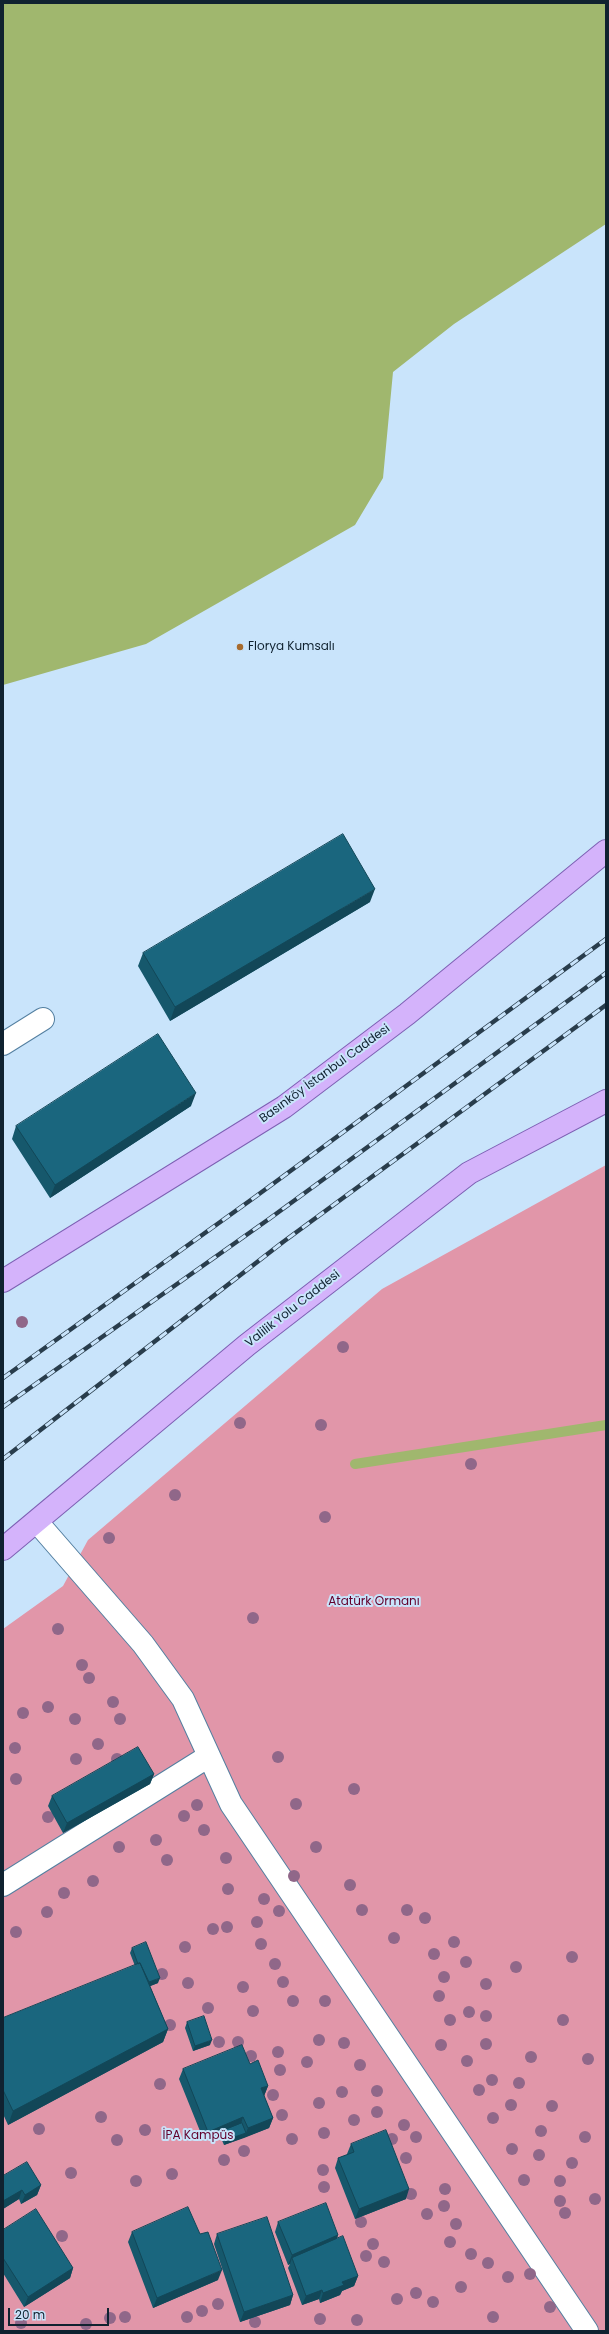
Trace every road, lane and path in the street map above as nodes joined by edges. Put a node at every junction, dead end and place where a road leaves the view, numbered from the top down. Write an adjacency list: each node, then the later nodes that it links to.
1 (606, 851): 5 (main road, Basınköy İstanbul Caddesi)
2 (43, 1019): 3 (lane)
3 (3, 1044)
4 (606, 1101): 6 (main road, Valilik Yolu Caddesi)
5 (3, 1281)
6 (37, 1522): 7 (main road, Valilik Yolu Caddesi); 8 (lane)
7 (3, 1549)
8 (209, 1756): 9 (lane); 10 (lane)
9 (3, 1885)
10 (588, 2331)

